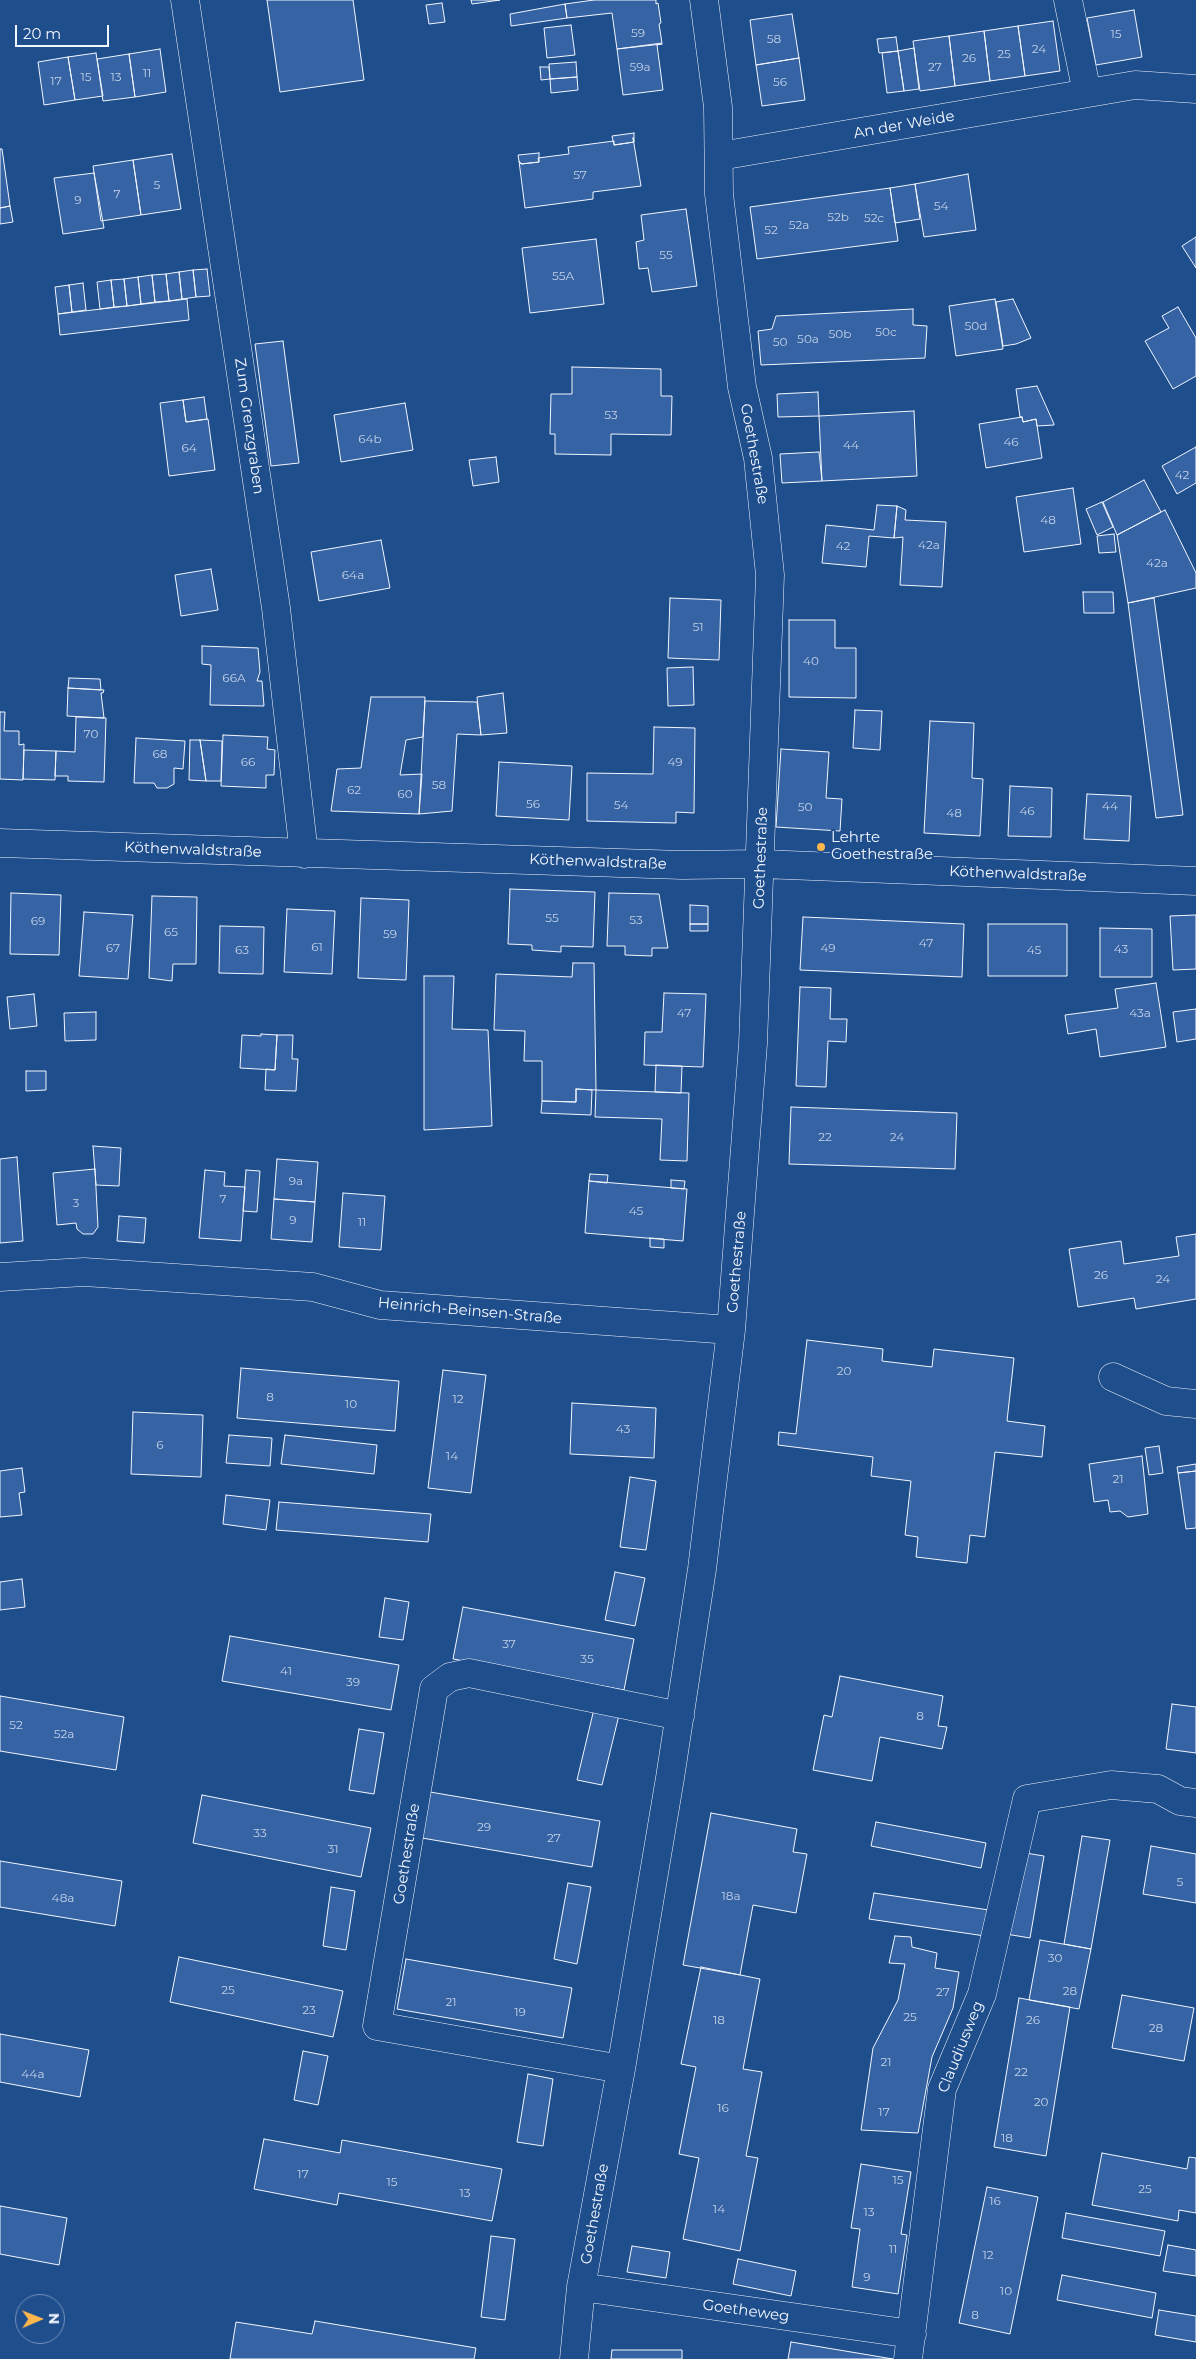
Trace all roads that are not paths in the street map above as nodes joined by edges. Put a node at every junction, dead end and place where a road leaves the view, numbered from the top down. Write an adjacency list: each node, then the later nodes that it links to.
1 (185, 0): 8 (street, Zum Grenzgraben)
2 (704, 0): 6 (street, Goethestraße)
3 (1068, 0): 5 (street)
4 (1196, 89): 5 (street, An der Weide)
5 (1087, 93): 6 (street, An der Weide)
6 (720, 156): 9 (street, Goethestraße)
7 (0, 844): 8 (street, Köthenwaldstraße)
8 (304, 854): 9 (street, Köthenwaldstraße)
9 (761, 864): 10 (street, Köthenwaldstraße); 12 (street, Goethestraße)
10 (1196, 881)
11 (0, 1277): 12 (street, Heinrich-Beinsen-Straße)
12 (732, 1330): 15 (street, Goethestraße)
13 (1113, 1377): 14 (street)
14 (1196, 1404)
15 (680, 1716): 17 (street, Goethestraße); 17 (street, Goethestraße)
16 (1196, 1803): 19 (street, Claudiusweg)
17 (621, 2069): 18 (street, Goethestraße)
18 (581, 2287): 19 (street, Goetheweg); 20 (street, Goethestraße)
19 (910, 2347)
20 (574, 2359)

